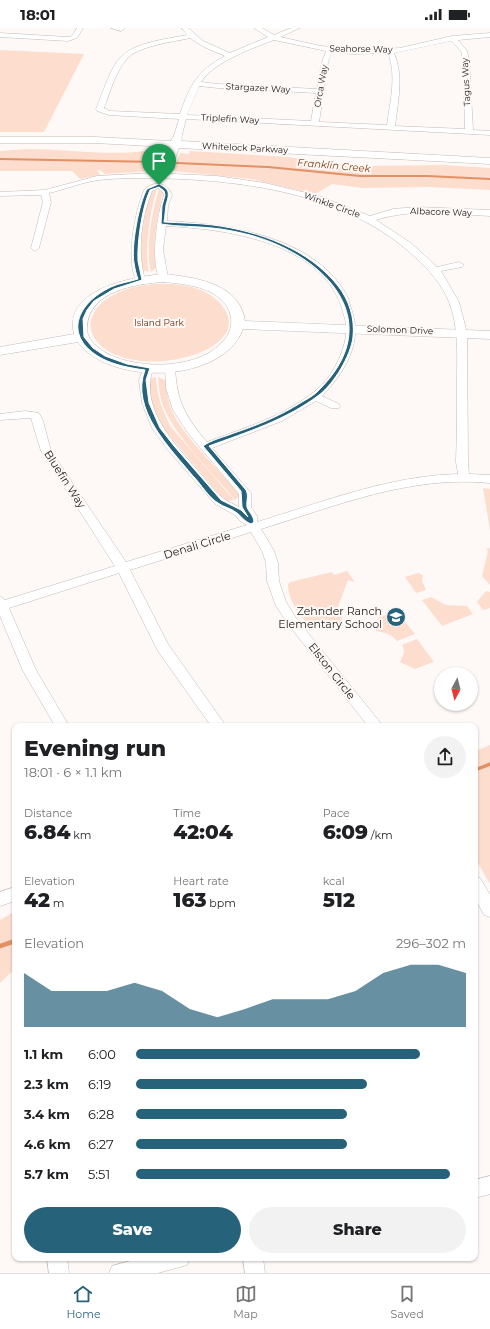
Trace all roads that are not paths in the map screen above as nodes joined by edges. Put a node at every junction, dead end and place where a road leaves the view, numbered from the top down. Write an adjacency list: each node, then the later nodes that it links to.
1 (26, 28): 8 (street)
2 (80, 28): 8 (street)
3 (184, 28): 9 (street)
4 (257, 28): 10 (street, Seahorse Way)
5 (297, 28): 10 (street)
6 (490, 35): 11 (street, Seahorse Way)
7 (0, 36): 8 (street)
8 (20, 36)
9 (190, 36): 14 (street); 17 (street, Triplefin Way)
10 (275, 38): 12 (street, Seahorse Way); 14 (street)
11 (452, 38): 13 (street, Seahorse Way); 20 (street, Tagus Way)
12 (330, 49): 13 (street, Seahorse Way); 16 (street, Orca Way)
13 (390, 50): 19 (street)
14 (231, 56): 15 (street)
15 (196, 83): 16 (street, Stargazer Way); 17 (street)
16 (320, 91): 18 (street, Orca Way)
17 (183, 117): 18 (street, Triplefin Way); 24 (street)
18 (315, 123): 19 (street, Triplefin Way)
19 (391, 127): 20 (street, Triplefin Way)
20 (469, 132): 21 (street, Triplefin Way)
21 (490, 133)
22 (0, 135): 24 (main road, Whitelock Parkway)
23 (0, 140): 24 (main road, Whitelock Parkway)
24 (176, 141): 25 (main road, Whitelock Parkway); 26 (main road, Whitelock Parkway); 27 (main road)
25 (490, 156)
26 (490, 161)
27 (161, 180): 28 (street, Winkle Circle); 31 (street, Winkle Circle); 32 (street); 37 (street)
28 (45, 192): 29 (street, Winkle Circle); 33 (street)
29 (0, 194)
30 (490, 213): 31 (street, Albacore Way)
31 (370, 219): 35 (street, Winkle Circle)
32 (162, 223): 36 (street); 39 (street)
33 (35, 248)
34 (459, 265): 35 (street)
35 (434, 270): 40 (street, Winkle Circle)
36 (163, 278): 37 (main road); 38 (main road)
37 (140, 280): 42 (main road)
38 (238, 325): 39 (main road, Solomon Drive); 44 (main road)
39 (352, 328): 40 (main road, Solomon Drive); 46 (street)
40 (462, 333): 41 (main road, Solomon Drive); 50 (street, Winkle Circle)
41 (490, 335)
42 (81, 338): 43 (main road); 45 (main road)
43 (0, 351)
44 (170, 368): 45 (main road); 49 (street)
45 (148, 369): 52 (street)
46 (315, 396): 47 (street); 49 (street)
47 (335, 406)
48 (0, 417): 53 (street, Bluefin Way)
49 (206, 446): 52 (street)
50 (464, 477): 51 (street, Denali Circle); 52 (street, Denali Circle)
51 (490, 479)
52 (252, 524): 53 (street, Denali Circle); 57 (street, Elston Circle)
53 (123, 568): 54 (street, Denali Circle); 56 (street)
54 (1, 604): 55 (street)
55 (60, 723)
56 (217, 723)
57 (374, 723)
58 (478, 888): 61 (street)
59 (12, 895): 60 (street)
60 (0, 900)
61 (490, 910)
62 (490, 1185): 63 (street)
63 (478, 1188)
64 (57, 1261): 67 (street)
65 (168, 1261): 68 (street)
66 (253, 1261): 69 (street)
67 (59, 1273)
68 (119, 1273)
69 (255, 1273)

